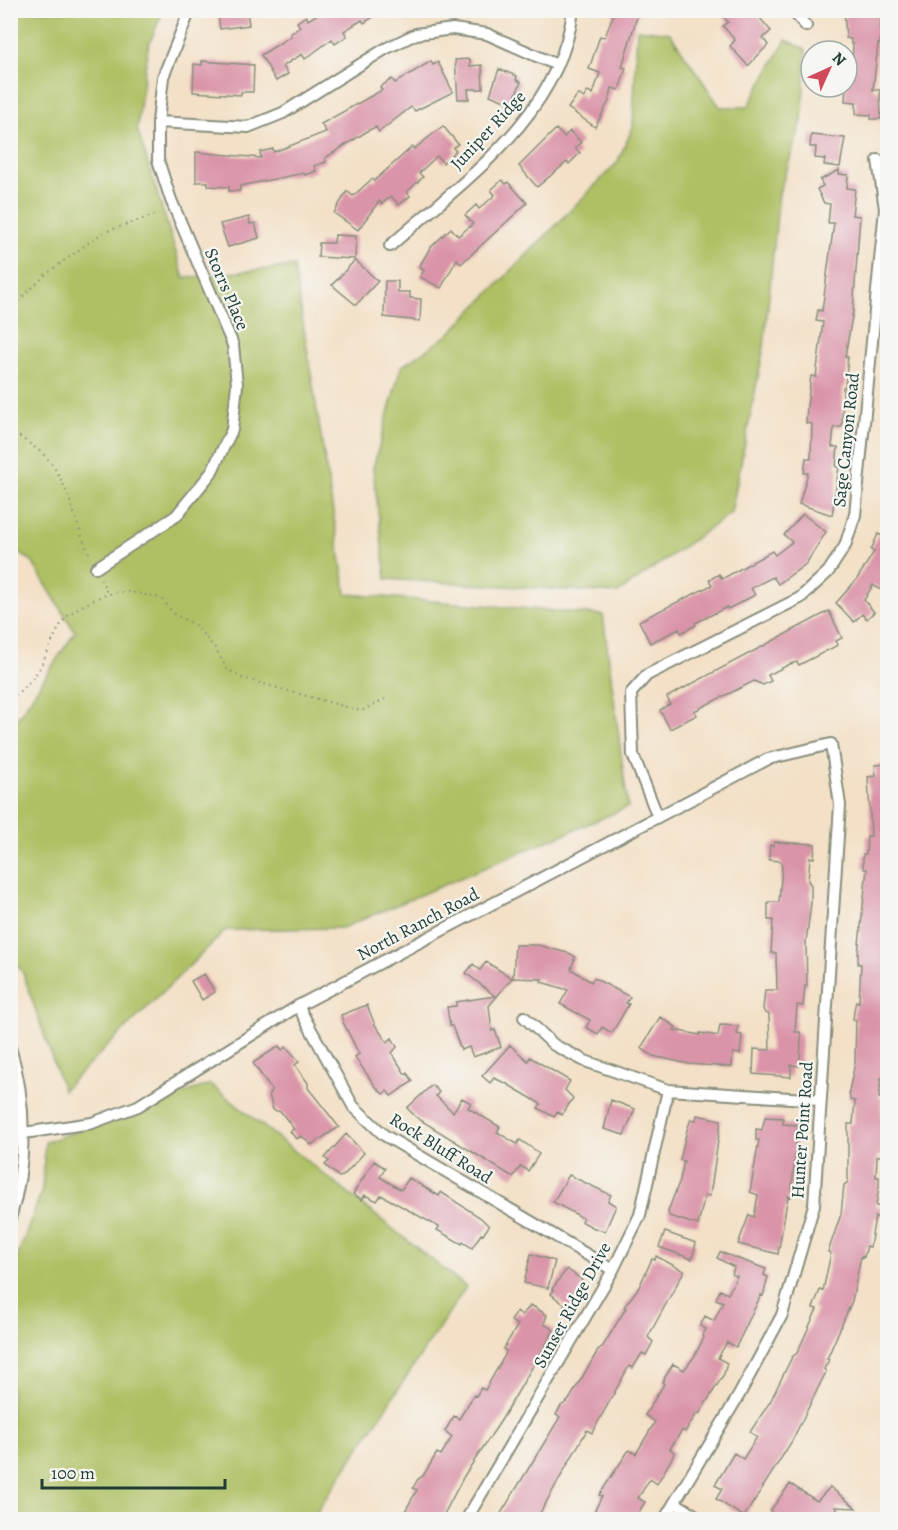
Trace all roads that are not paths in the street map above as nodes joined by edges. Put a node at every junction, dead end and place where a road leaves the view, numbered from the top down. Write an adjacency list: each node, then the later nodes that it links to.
1 (190, 10): 6 (street, Storrs Place)
2 (573, 10): 5 (street, Juniper Ridge)
3 (792, 10): 4 (street)
4 (806, 26)
5 (557, 65): 6 (street); 8 (street, Juniper Ridge)
6 (158, 122): 9 (street, Storrs Place)
7 (878, 160): 11 (street, Sage Canyon Road)
8 (390, 246)
9 (96, 568)
10 (831, 744): 11 (street, North Ranch Road); 16 (street, Hunter Point Road)
11 (658, 817): 12 (street, North Ranch Road)
12 (298, 1006): 17 (street, North Ranch Road); 19 (street, Rock Bluff Road)
13 (524, 1017): 15 (street)
14 (10, 1047): 17 (street)
15 (668, 1090): 16 (street); 19 (street, Sunset Ridge Drive)
16 (821, 1100): 20 (street, Hunter Point Road)
17 (24, 1132): 18 (street)
18 (10, 1219)
19 (613, 1270): 21 (street, Sunset Ridge Drive)
20 (675, 1503): 22 (street, Hunter Point Road); 23 (street)
21 (466, 1520)
22 (664, 1520)
23 (703, 1520)

